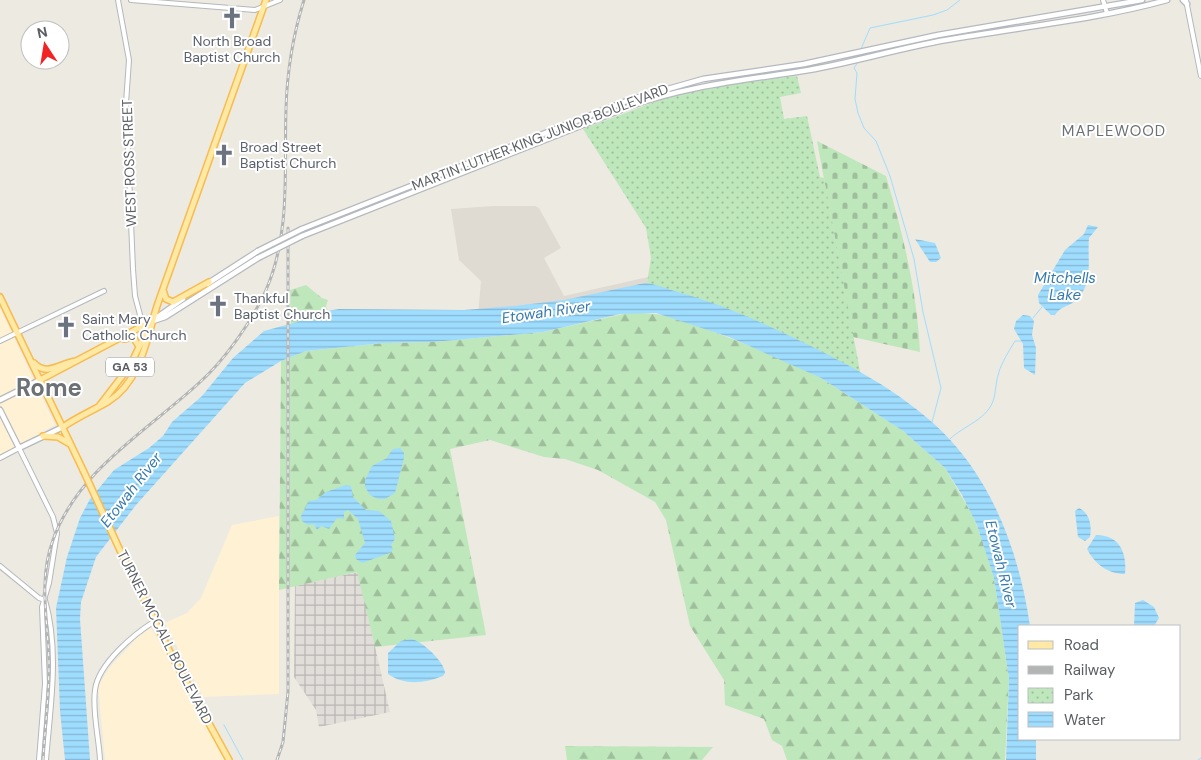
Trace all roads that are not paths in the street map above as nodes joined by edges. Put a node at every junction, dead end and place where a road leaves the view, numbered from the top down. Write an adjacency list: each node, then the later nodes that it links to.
1 (118, 0): 19 (street, WEST ROSS STREET)
2 (131, 0): 11 (street)
3 (266, 0): 11 (main road, GA 53)
4 (280, 0): 11 (street)
5 (1103, 0): 10 (street)
6 (1133, 0): 7 (street)
7 (1141, 0): 10 (main road, MARTIN LUTHER KING JUNIOR BOULEVARD)
8 (1167, 0): 12 (main road, MARTIN LUTHER KING JUNIOR BOULEVARD)
9 (1185, 1): 13 (street)
10 (1105, 7): 12 (street); 14 (main road, MARTIN LUTHER KING JUNIOR BOULEVARD, bridge)
11 (264, 8): 15 (main road, GA 53)
12 (1107, 14): 18 (main road, MARTIN LUTHER KING JUNIOR BOULEVARD, bridge)
13 (1201, 76)
14 (209, 282): 15 (main road); 18 (main road, MARTIN LUTHER KING JUNIOR BOULEVARD)
15 (163, 290): 18 (main road, GA 53)
16 (104, 291): 20 (street)
17 (0, 297): 20 (main road, TURNER MCCALL BOULEVARD)
18 (152, 321): 19 (main road); 23 (main road, MARTIN LUTHER KING JUNIOR BOULEVARD / GA 53); 28 (main road, GA 53)
19 (143, 326): 21 (main road)
20 (18, 332): 22 (street); 24 (main road, TURNER MCCALL BOULEVARD)
21 (119, 340): 23 (main road); 25 (main road)
22 (0, 341)
23 (139, 347): 28 (main road, MARTIN LUTHER KING JUNIOR BOULEVARD / GA 53)
24 (31, 361): 25 (main road); 26 (main road, TURNER MCCALL BOULEVARD)
25 (79, 361): 26 (main road)
26 (40, 380): 27 (main road); 30 (main road, TURNER MCCALL BOULEVARD)
27 (0, 400)
28 (99, 407): 30 (main road, GA 53)
29 (0, 410): 33 (main road)
30 (63, 427): 31 (main road); 32 (main road, TURNER MCCALL BOULEVARD)
31 (43, 436): 32 (main road); 33 (main road)
32 (70, 444): 37 (main road, TURNER MCCALL BOULEVARD, bridge)
33 (19, 448): 34 (street); 36 (street)
34 (0, 458)
35 (0, 566): 36 (street)
36 (45, 600): 38 (street); 39 (street)
37 (155, 621): 40 (street); 41 (main road, TURNER MCCALL BOULEVARD)
38 (39, 760)
39 (46, 760)
40 (100, 760)
41 (229, 760)

